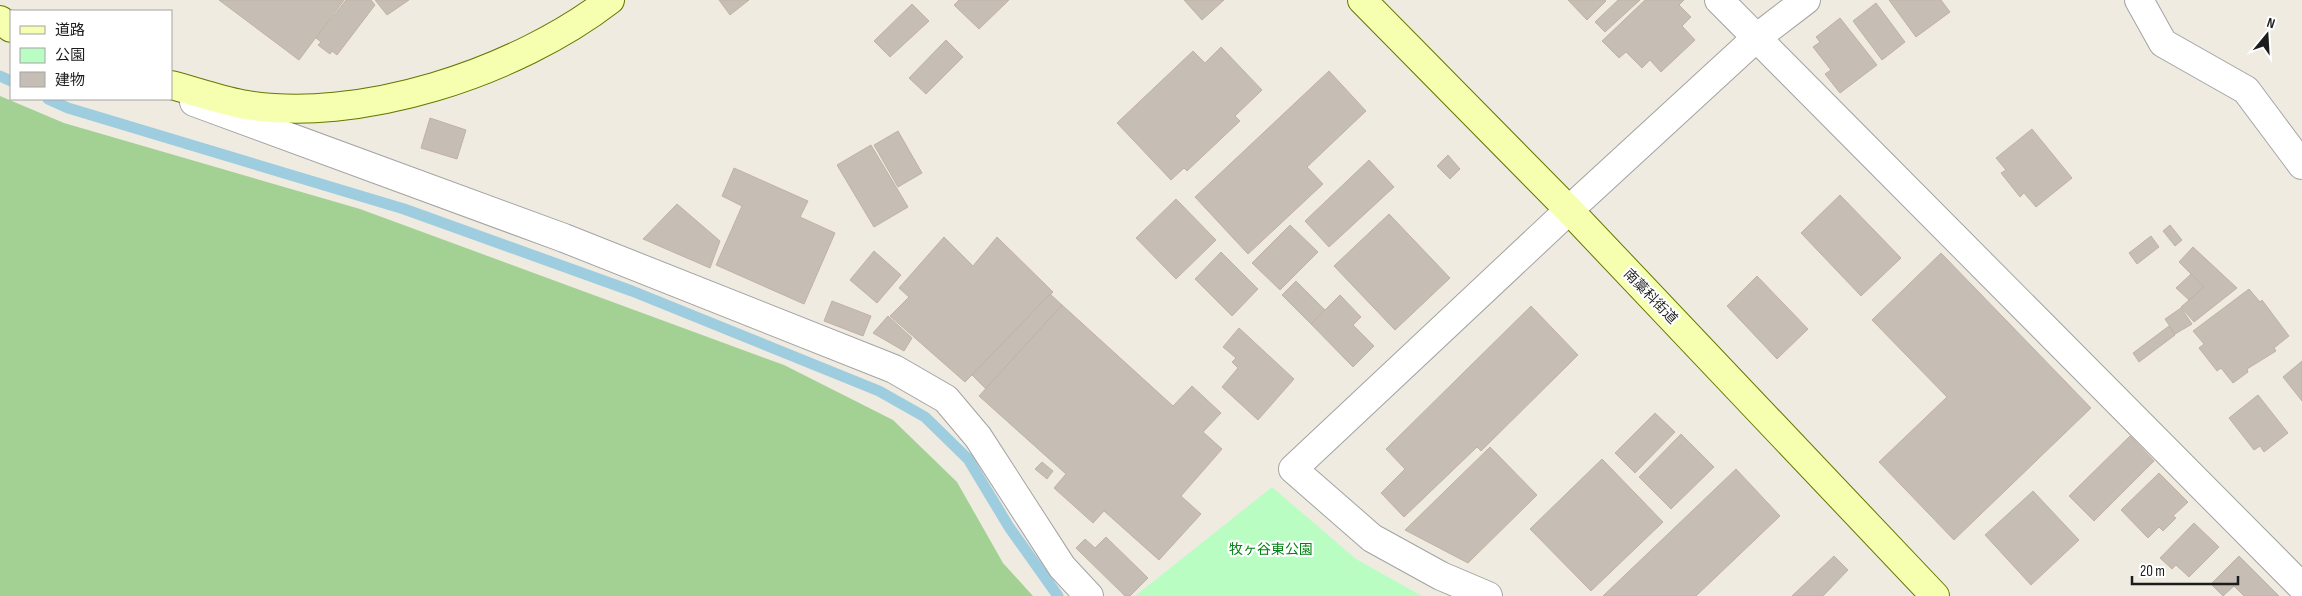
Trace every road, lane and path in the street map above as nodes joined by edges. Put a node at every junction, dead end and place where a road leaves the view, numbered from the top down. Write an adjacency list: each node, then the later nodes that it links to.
1 (610, 0): 8 (main road)
2 (1362, 0): 11 (main road, 南藁科街道)
3 (1719, 0): 7 (street)
4 (1737, 0): 7 (street)
5 (1806, 0): 7 (street)
6 (2139, 0): 10 (street)
7 (1755, 39): 11 (street); 12 (street)
8 (172, 85)
9 (172, 94): 13 (street)
10 (2302, 165)
11 (1569, 210): 14 (street); 15 (main road, 南藁科街道)
12 (2302, 587)
13 (1089, 596)
14 (1488, 596)
15 (1936, 596)

